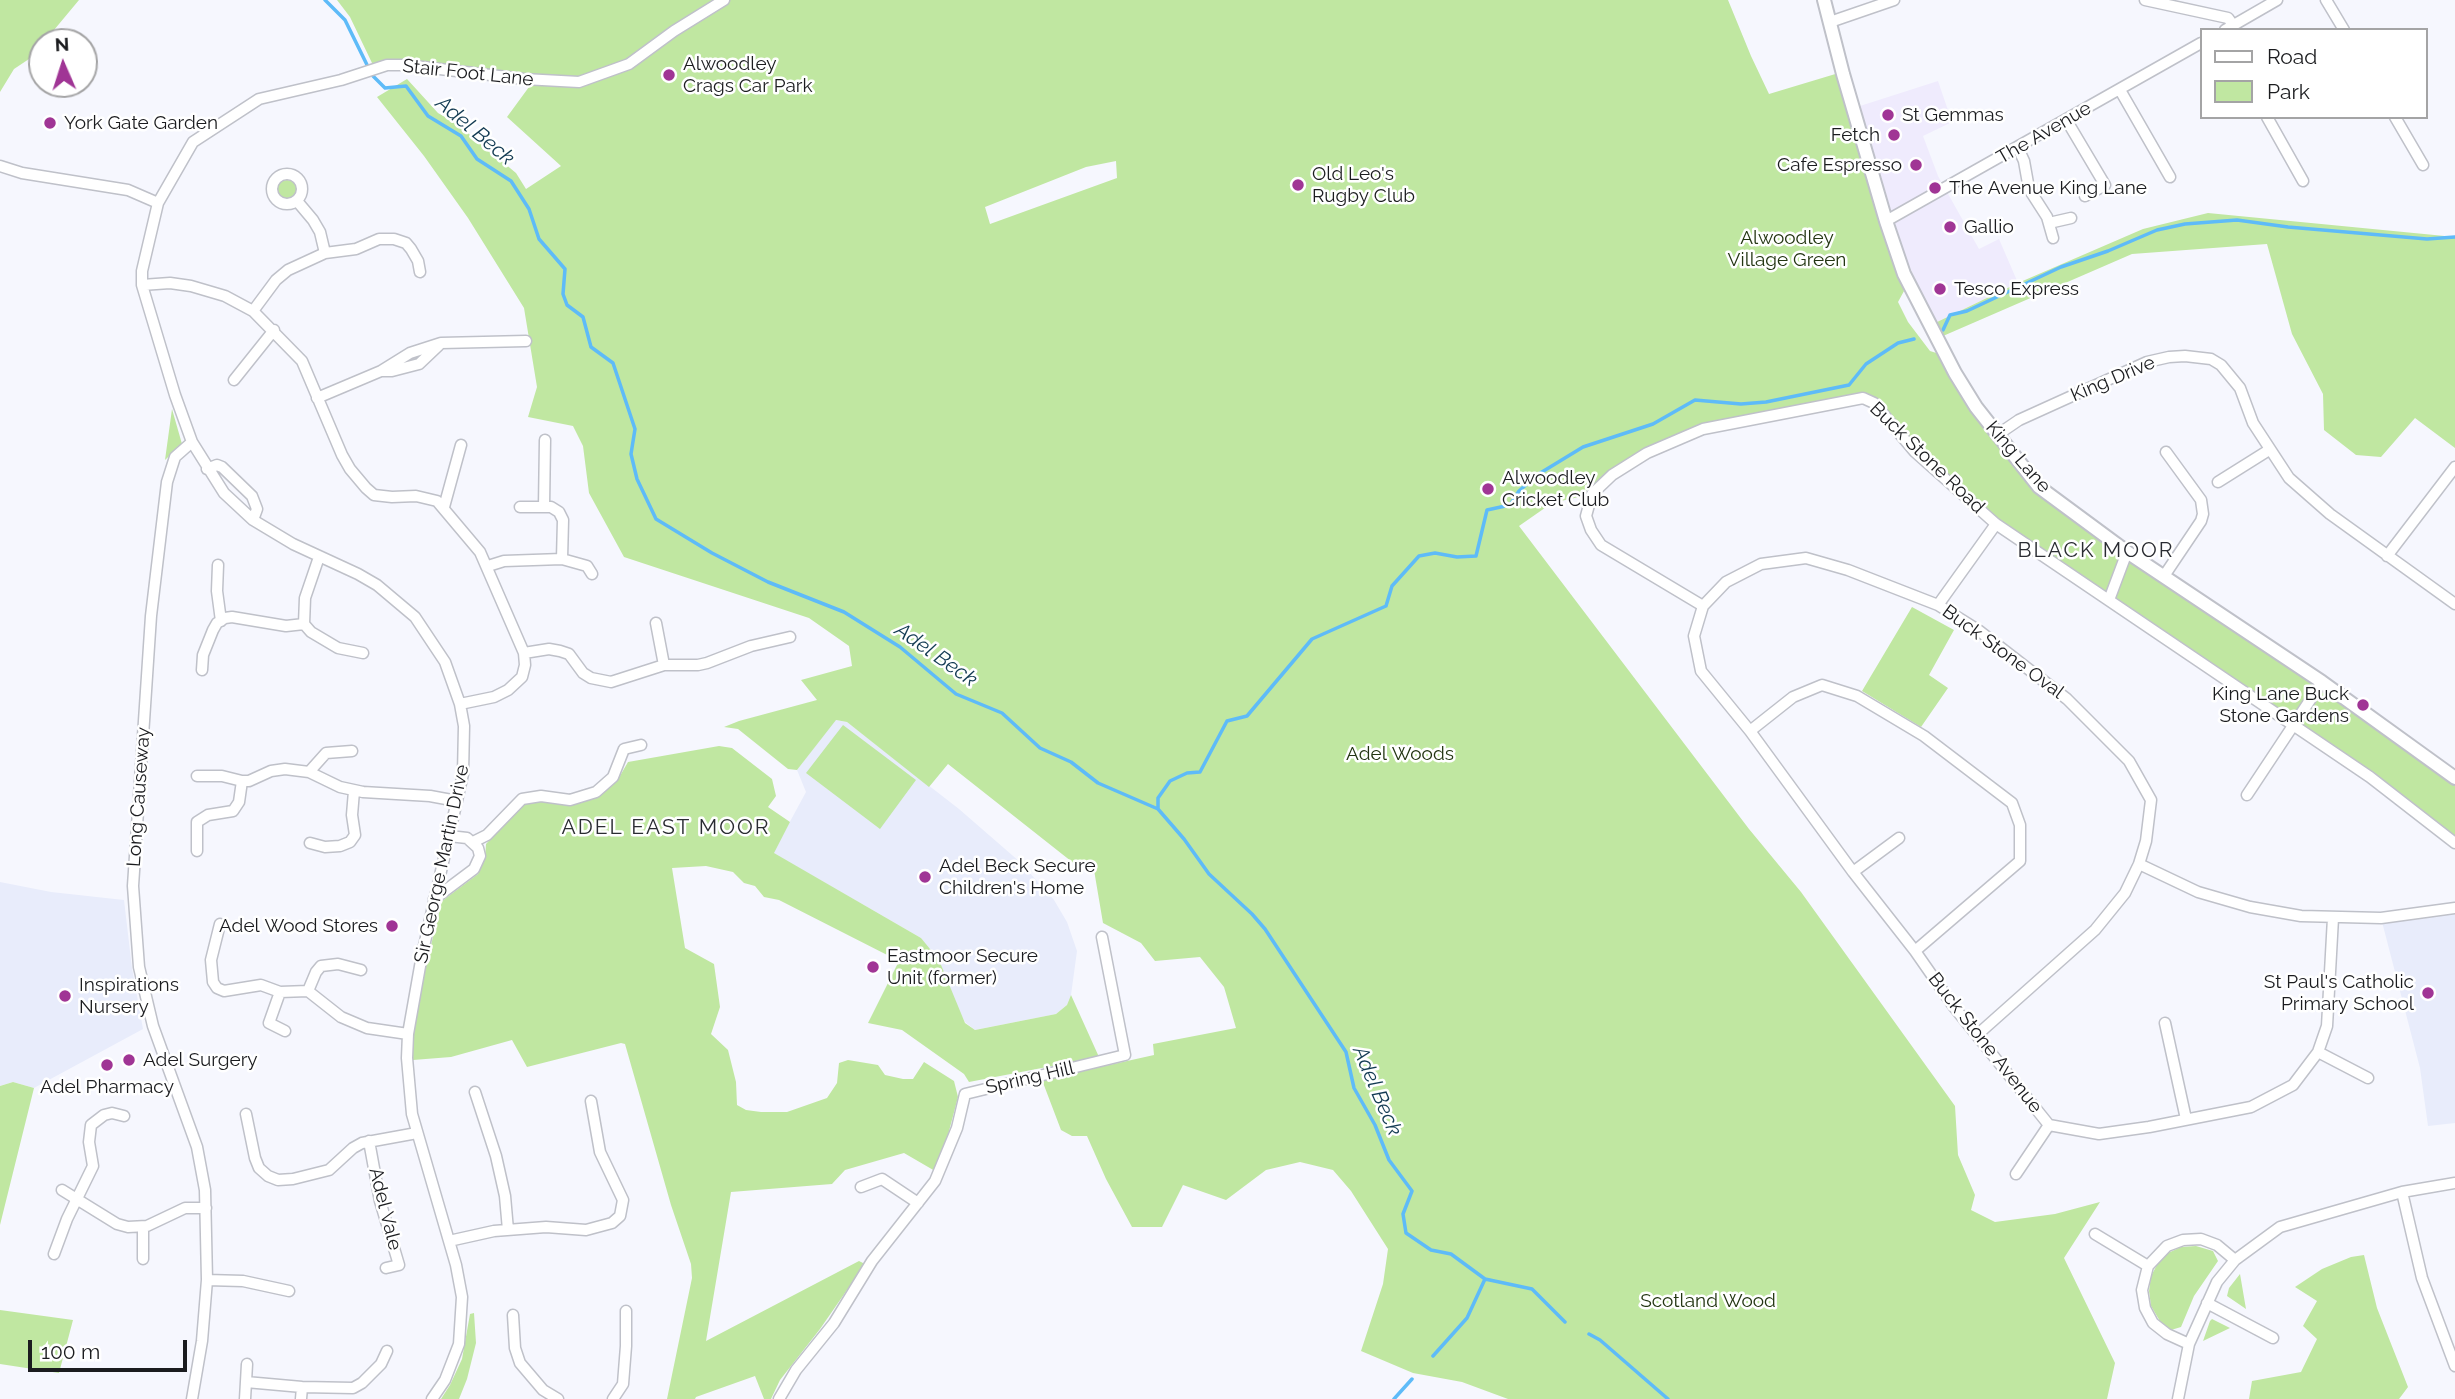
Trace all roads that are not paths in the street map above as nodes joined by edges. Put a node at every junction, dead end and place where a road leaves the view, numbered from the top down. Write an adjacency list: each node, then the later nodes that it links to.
1 (724, 0): 22 (street, Stair Foot Lane)
2 (1824, 0): 7 (street, King Lane)
3 (1894, 0): 7 (street)
4 (2146, 0): 8 (street)
5 (2277, 0): 8 (street)
6 (2326, 0): 9 (street)
7 (1830, 22): 24 (street, King Lane)
8 (2229, 28)
9 (2343, 28)
10 (2200, 44): 11 (street, The Avenue)
11 (2120, 90): 14 (street, The Avenue); 18 (street)
12 (2268, 119): 19 (street)
13 (2396, 119): 16 (street)
14 (2067, 121): 15 (street, The Avenue); 20 (street)
15 (2018, 148): 24 (street, The Avenue); 25 (street)
16 (2423, 164)
17 (0, 166): 22 (street)
18 (2170, 177)
19 (2302, 181)
20 (2085, 196)
21 (297, 201): 27 (street)
22 (158, 203): 29 (street)
23 (2071, 218): 25 (street)
24 (1886, 221): 35 (street, King Lane)
25 (2049, 223): 26 (street)
26 (2053, 238)
27 (325, 253): 28 (street); 30 (street)
28 (421, 272)
29 (142, 285): 30 (street); 37 (street)
30 (253, 311): 31 (street)
31 (274, 330): 33 (street); 34 (street)
32 (526, 341): 34 (street)
33 (234, 380)
34 (317, 398): 44 (street)
35 (1997, 435): 39 (street, King Drive); 49 (street, King Lane)
36 (545, 440): 46 (street)
37 (192, 442): 42 (street, Sir George Martin Drive); 120 (street, Long Causeway)
38 (461, 445): 44 (street)
39 (2269, 450): 43 (street); 51 (street, King Drive)
40 (2166, 452): 56 (street)
41 (2455, 467): 51 (street)
42 (207, 469): 47 (street, Sir George Martin Drive); 47 (street)
43 (2218, 482)
44 (444, 507): 54 (street)
45 (520, 507): 46 (street)
46 (544, 507): 52 (street)
47 (253, 520): 50 (street, Sir George Martin Drive)
48 (1996, 524): 57 (street, Buck Stone Road); 59 (street); 60 (street, Buck Stone Road)
49 (2127, 552): 56 (street, King Lane); 57 (street)
50 (319, 556): 63 (street); 70 (street, Sir George Martin Drive)
51 (2387, 556): 58 (street, King Drive)
52 (562, 559): 54 (street); 55 (street)
53 (218, 565): 61 (street)
54 (488, 566): 66 (street)
55 (592, 574)
56 (2164, 576): 69 (street, King Lane)
57 (2109, 600): 71 (street, Buck Stone Road)
58 (2455, 604)
59 (1938, 605): 60 (street, Buck Stone Oval); 88 (street, Buck Stone Oval)
60 (1703, 606): 72 (street, Buck Stone Avenue)
61 (221, 621): 63 (street); 68 (street)
62 (656, 623): 67 (street)
63 (304, 624): 65 (street)
64 (790, 637): 67 (street)
65 (363, 653)
66 (524, 653): 67 (street); 70 (street)
67 (664, 665)
68 (202, 670)
69 (2322, 681): 71 (street); 77 (street, King Lane)
70 (460, 704): 81 (street, Sir George Martin Drive)
71 (2291, 725): 80 (street); 86 (street, Buck Stone Road)
72 (1750, 731): 89 (street, Buck Stone Avenue); 95 (street)
73 (641, 745): 84 (street)
74 (352, 751): 75 (street)
75 (309, 772): 78 (street); 79 (street)
76 (197, 776): 78 (street)
77 (2455, 778)
78 (242, 781): 87 (street)
79 (354, 791): 81 (street); 85 (street)
80 (2247, 795)
81 (457, 801): 82 (street, Sir George Martin Drive)
82 (449, 836): 84 (street); 90 (street, Sir George Martin Drive)
83 (1899, 838): 89 (street)
84 (473, 842): 90 (street)
85 (310, 843)
86 (2455, 843)
87 (197, 851)
88 (2139, 864): 92 (street); 102 (street)
89 (1853, 872): 95 (street, Buck Stone Avenue)
90 (434, 899): 101 (street, Sir George Martin Drive)
91 (2455, 908): 92 (street)
92 (2333, 918): 103 (street, Buck Stone Avenue)
93 (219, 924): 98 (street)
94 (1102, 937): 119 (street, Spring Hill)
95 (1914, 951): 102 (street, Buck Stone Avenue)
96 (361, 970): 97 (street)
97 (309, 991): 98 (street); 101 (street)
98 (280, 992): 100 (street)
99 (2165, 1023): 109 (street)
100 (285, 1031)
101 (408, 1034): 111 (street, Sir George Martin Drive)
102 (1977, 1035): 110 (street, Buck Stone Avenue)
103 (2318, 1052): 104 (street); 109 (street, Buck Stone Avenue)
104 (2368, 1078)
105 (475, 1092): 122 (street)
106 (591, 1101): 122 (street)
107 (246, 1114): 112 (street)
108 (124, 1116): 118 (street)
109 (2186, 1119): 110 (street, Buck Stone Avenue)
110 (2049, 1125): 113 (street)
111 (417, 1133): 112 (street); 124 (street, Sir George Martin Drive)
112 (369, 1141): 129 (street, Adel Vale)
113 (2016, 1174)
114 (2455, 1183): 117 (street)
115 (861, 1187): 119 (street)
116 (62, 1190): 118 (street)
117 (2402, 1192): 127 (street); 139 (street)
118 (77, 1199): 121 (street); 125 (street)
119 (918, 1203): 148 (street, Spring Hill)
120 (206, 1208): 121 (street); 130 (street, Long Causeway)
121 (143, 1227): 126 (street)
122 (508, 1230): 124 (street)
123 (2095, 1234): 128 (street)
124 (449, 1241): 145 (street, Sir George Martin Drive)
125 (54, 1254)
126 (143, 1259)
127 (2235, 1260): 128 (street); 132 (street)
128 (2148, 1266): 136 (street)
129 (386, 1268)
130 (207, 1280): 131 (street); 142 (street, Long Causeway)
131 (289, 1291)
132 (2207, 1303): 135 (street); 136 (street)
133 (626, 1311): 147 (street)
134 (513, 1315): 146 (street)
135 (2273, 1338)
136 (2189, 1344): 149 (street)
137 (387, 1351): 141 (street)
138 (247, 1364): 140 (street)
139 (2455, 1366)
140 (246, 1381): 141 (street); 143 (street)
141 (302, 1387): 144 (street)
142 (192, 1399)
143 (245, 1399)
144 (301, 1399)
145 (432, 1399)
146 (558, 1399)
147 (613, 1399)
148 (779, 1399)
149 (2178, 1399)

